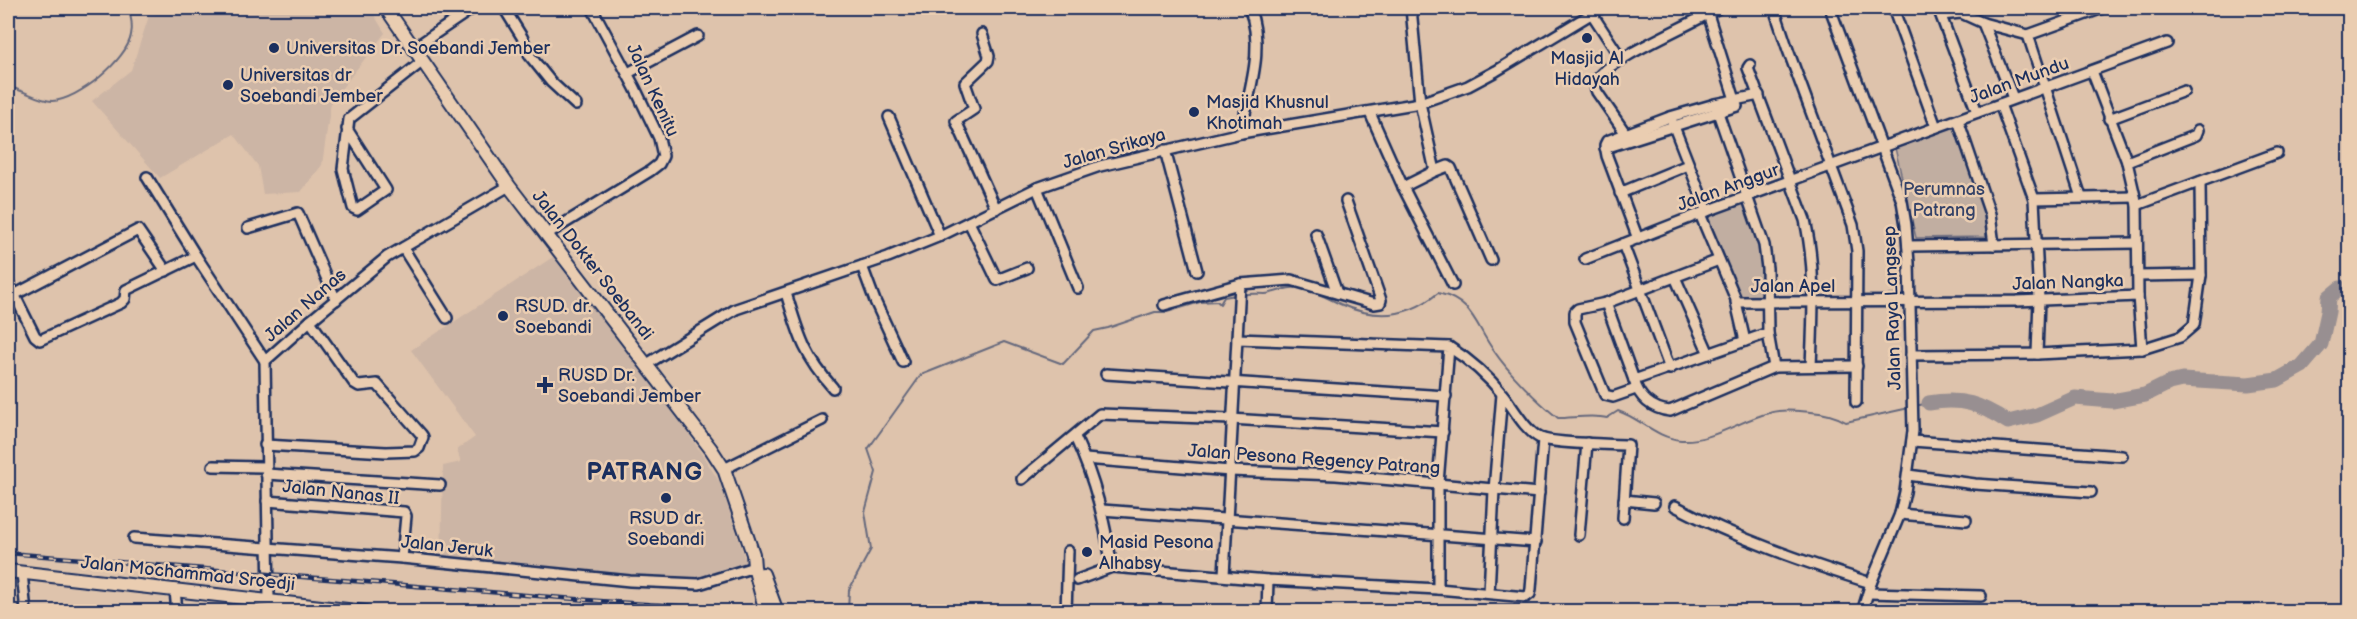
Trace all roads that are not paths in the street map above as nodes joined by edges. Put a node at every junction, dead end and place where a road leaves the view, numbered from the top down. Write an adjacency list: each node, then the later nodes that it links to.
1 (386, 8): 21 (main road, Jalan Dokter Soebandi)
2 (473, 8): 21 (street)
3 (504, 8): 34 (street)
4 (592, 8): 26 (street, Jalan Kenitu)
5 (1249, 8): 45 (street)
6 (1411, 8): 32 (street)
7 (1601, 8): 14 (street, Jalan Srikaya)
8 (1718, 8): 15 (street)
9 (1774, 8): 53 (street)
10 (1830, 8): 48 (street, Jalan Raya Langsep)
11 (1893, 8): 42 (street)
12 (2103, 8): 18 (street)
13 (1940, 11): 16 (street); 36 (street)
14 (1592, 14): 22 (street); 32 (street, Jalan Srikaya)
15 (1708, 14): 22 (street); 31 (street)
16 (1983, 23): 18 (street); 30 (street)
17 (982, 34): 67 (street)
18 (2028, 35): 27 (street)
19 (698, 36): 26 (street)
20 (2167, 43): 25 (street, Jalan Mundu)
21 (414, 48): 23 (main road, Jalan Dokter Soebandi)
22 (1622, 60): 46 (street)
23 (423, 61): 43 (street); 58 (main road, Jalan Dokter Soebandi)
24 (1750, 65): 29 (street)
25 (2092, 70): 27 (street, Jalan Mundu); 39 (street, Jalan Nangka)
26 (628, 73): 71 (street, Jalan Kenitu)
27 (2044, 87): 30 (street, Jalan Mundu); 63 (street)
28 (2184, 91): 39 (street)
29 (1759, 95): 31 (street); 56 (street)
30 (2013, 98): 33 (street, Jalan Mundu)
31 (1736, 99): 35 (street)
32 (1420, 104): 37 (street, Jalan Srikaya); 54 (street)
33 (2000, 104): 36 (street, Jalan Mundu); 64 (street)
34 (576, 105)
35 (1716, 108): 41 (street); 62 (street)
36 (1977, 112): 40 (street, Jalan Mundu)
37 (1370, 113): 45 (street, Jalan Srikaya); 59 (street)
38 (889, 117): 73 (street)
39 (2109, 119): 51 (street, Jalan Nangka)
40 (1958, 120): 42 (street, Jalan Mundu); 78 (street)
41 (1672, 121): 46 (street); 47 (street); 52 (street, Jalan Apel)
42 (1936, 127): 48 (street, Jalan Mundu)
43 (347, 129): 43 (street)
44 (2198, 130): 51 (street)
45 (1241, 133): 49 (street, Jalan Srikaya)
46 (1626, 134): 47 (street)
47 (1605, 148): 61 (street)
48 (1883, 148): 53 (street, Jalan Anggur); 79 (street, Jalan Raya Langsep)
49 (1165, 150): 60 (street, Jalan Srikaya); 88 (street)
50 (2277, 153): 57 (street)
51 (2127, 162): 66 (street, Jalan Nangka)
52 (1688, 165): 61 (street); 68 (street, Jalan Apel)
53 (1832, 167): 56 (street, Jalan Anggur); 105 (street)
54 (1436, 171): 59 (street); 83 (street)
55 (147, 177): 81 (street)
56 (1790, 182): 62 (street, Jalan Anggur); 108 (street)
57 (2200, 182): 66 (street); 89 (street)
58 (509, 186): 71 (main road, Jalan Dokter Soebandi); 80 (street, Jalan Nanas)
59 (1403, 187): 93 (street)
60 (1037, 188): 67 (street, Jalan Srikaya); 95 (street)
61 (1620, 193): 74 (street)
62 (1748, 196): 68 (street, Jalan Anggur); 107 (street)
63 (2081, 197): 64 (street); 66 (street)
64 (2034, 199): 75 (street)
65 (1346, 201): 98 (street)
66 (2136, 201): 76 (street, Jalan Nangka)
67 (996, 209): 69 (street, Jalan Srikaya)
68 (1703, 213): 74 (street, Jalan Anggur); 84 (street, Jalan Apel)
69 (969, 222): 73 (street, Jalan Srikaya); 86 (street)
70 (248, 228): 102 (street)
71 (547, 234): 122 (main road, Jalan Dokter Soebandi)
72 (1316, 234): 98 (street)
73 (940, 236): 85 (street, Jalan Srikaya)
74 (1638, 239): 77 (street, Jalan Anggur)
75 (2037, 243): 76 (street); 78 (street); 101 (street)
76 (2137, 243): 90 (street, Jalan Nangka)
77 (1623, 244): 82 (street, Jalan Anggur); 96 (street)
78 (1994, 245): 79 (street)
79 (1908, 246): 103 (street, Jalan Raya Langsep)
80 (403, 248): 102 (street, Jalan Nanas); 110 (street)
81 (196, 256): 87 (street); 120 (street)
82 (1585, 259)
83 (1491, 260)
84 (1719, 260): 91 (street); 104 (street, Jalan Apel)
85 (861, 266): 97 (street, Jalan Srikaya); 121 (street)
86 (1027, 268)
87 (166, 271): 99 (street); 99 (street)
88 (1197, 271)
89 (2201, 275): 90 (street); 116 (street)
90 (2138, 276): 100 (street, Jalan Nangka)
91 (1675, 277): 96 (street); 117 (street)
92 (8, 282): 99 (street)
93 (1453, 285)
94 (1239, 287): 98 (street); 109 (street); 113 (street)
95 (1078, 288)
96 (1640, 290): 106 (street); 126 (street)
97 (786, 293): 122 (street, Jalan Srikaya); 130 (street)
98 (1337, 293)
99 (14, 295)
100 (2138, 296): 101 (street, Jalan Nangka); 116 (street)
101 (2039, 299): 103 (street, Jalan Nangka); 118 (street)
102 (336, 300): 111 (street, Jalan Nanas)
103 (1909, 300): 105 (street, Jalan Apel); 119 (street, Jalan Raya Langsep)
104 (1736, 302): 107 (street, Jalan Apel); 114 (street)
105 (1858, 302): 108 (street, Jalan Apel); 124 (street)
106 (1606, 303): 129 (street); 129 (street)
107 (1768, 303): 108 (street, Jalan Apel); 112 (street)
108 (1813, 303): 123 (street)
109 (1164, 305)
110 (447, 318)
111 (309, 321): 120 (street, Jalan Nanas); 141 (street)
112 (1768, 333): 114 (street); 125 (street)
113 (1237, 339): 115 (street); 128 (street)
114 (1745, 341): 117 (street)
115 (1449, 347): 131 (street); 132 (street)
116 (2142, 349): 118 (street)
117 (1709, 354): 126 (street)
118 (2037, 354): 119 (street)
119 (1911, 355): 139 (street, Jalan Raya Langsep)
120 (266, 360): 141 (street, Jalan Nanas)
121 (903, 362)
122 (647, 364): 145 (main road, Jalan Dokter Soebandi)
123 (1811, 366): 124 (street); 125 (street)
124 (1857, 366): 133 (street)
125 (1774, 368): 129 (street)
126 (1670, 369): 129 (street)
127 (1106, 374): 128 (street)
128 (1235, 382): 132 (street); 134 (street)
129 (1635, 385)
130 (833, 388)
131 (1502, 394): 138 (street); 152 (street)
132 (1446, 396): 136 (street)
133 (1856, 402)
134 (1231, 419): 136 (street); 137 (street); 147 (street)
135 (822, 420): 145 (street)
136 (1443, 432): 150 (street)
137 (1075, 436): 143 (street); 149 (street)
138 (1543, 439): 140 (street); 154 (street)
139 (1912, 441): 142 (street); 148 (street, Jalan Raya Langsep)
140 (1587, 443): 155 (street); 165 (street)
141 (265, 445): 146 (street, Jalan Nanas)
142 (2122, 456)
143 (1085, 459): 147 (street, Jalan Pesona Regency Patrang); 159 (street)
144 (213, 466): 146 (street)
145 (724, 469): 172 (main road, Jalan Dokter Soebandi)
146 (266, 471): 151 (street); 156 (street, Jalan Nanas)
147 (1230, 471): 150 (street, Jalan Pesona Regency Patrang); 162 (street)
148 (1908, 475): 153 (street); 160 (street, Jalan Raya Langsep)
149 (1022, 479)
150 (1438, 483): 152 (street, Jalan Pesona Regency Patrang); 164 (street)
151 (440, 485)
152 (1494, 490): 154 (street, Jalan Pesona Regency Patrang); 167 (street)
153 (2091, 492)
154 (1539, 493): 168 (street)
155 (1624, 500): 157 (street); 161 (street)
156 (267, 501): 169 (street, Jalan Nanas); 171 (street, Jalan Nanas II)
157 (1654, 503)
158 (1676, 506): 179 (street)
159 (1102, 510): 162 (street); 173 (street)
160 (1900, 514): 163 (street); 179 (street, Jalan Raya Langsep)
161 (1623, 518)
162 (1227, 519): 164 (street); 176 (street)
163 (1966, 520)
164 (1438, 534): 167 (street); 180 (street)
165 (1579, 535)
166 (134, 538): 169 (street, Jalan Jeruk)
167 (1491, 538): 168 (street); 182 (street)
168 (1536, 542): 182 (street)
169 (270, 547): 171 (street, Jalan Jeruk); 184 (street, Jalan Nanas)
170 (1068, 552): 190 (street)
171 (402, 558): 172 (street, Jalan Jeruk)
172 (753, 560): 188 (main road, Jalan Dokter Soebandi); 189 (main road, Jalan Dokter Soebandi)
173 (1113, 567): 176 (street); 177 (street)
174 (8, 571): 175 (main road, Jalan Mochammad Sroedji)
175 (22, 573): 181 (main road, Jalan Mochammad Sroedji); 185 (street)
176 (1224, 575): 178 (street)
177 (1077, 580)
178 (1268, 580): 180 (street); 191 (street)
179 (1870, 588): 183 (street); 192 (street, Jalan Raya Langsep)
180 (1438, 589): 182 (street)
181 (175, 590): 184 (main road, Jalan Mochammad Sroedji); 186 (street)
182 (1489, 593)
183 (1981, 596)
184 (269, 600): 187 (main road, Jalan Mochammad Sroedji)
185 (26, 612)
186 (177, 612)
187 (365, 612)
188 (766, 612)
189 (777, 612)
190 (1066, 612)
191 (1267, 612)
192 (1862, 612)

